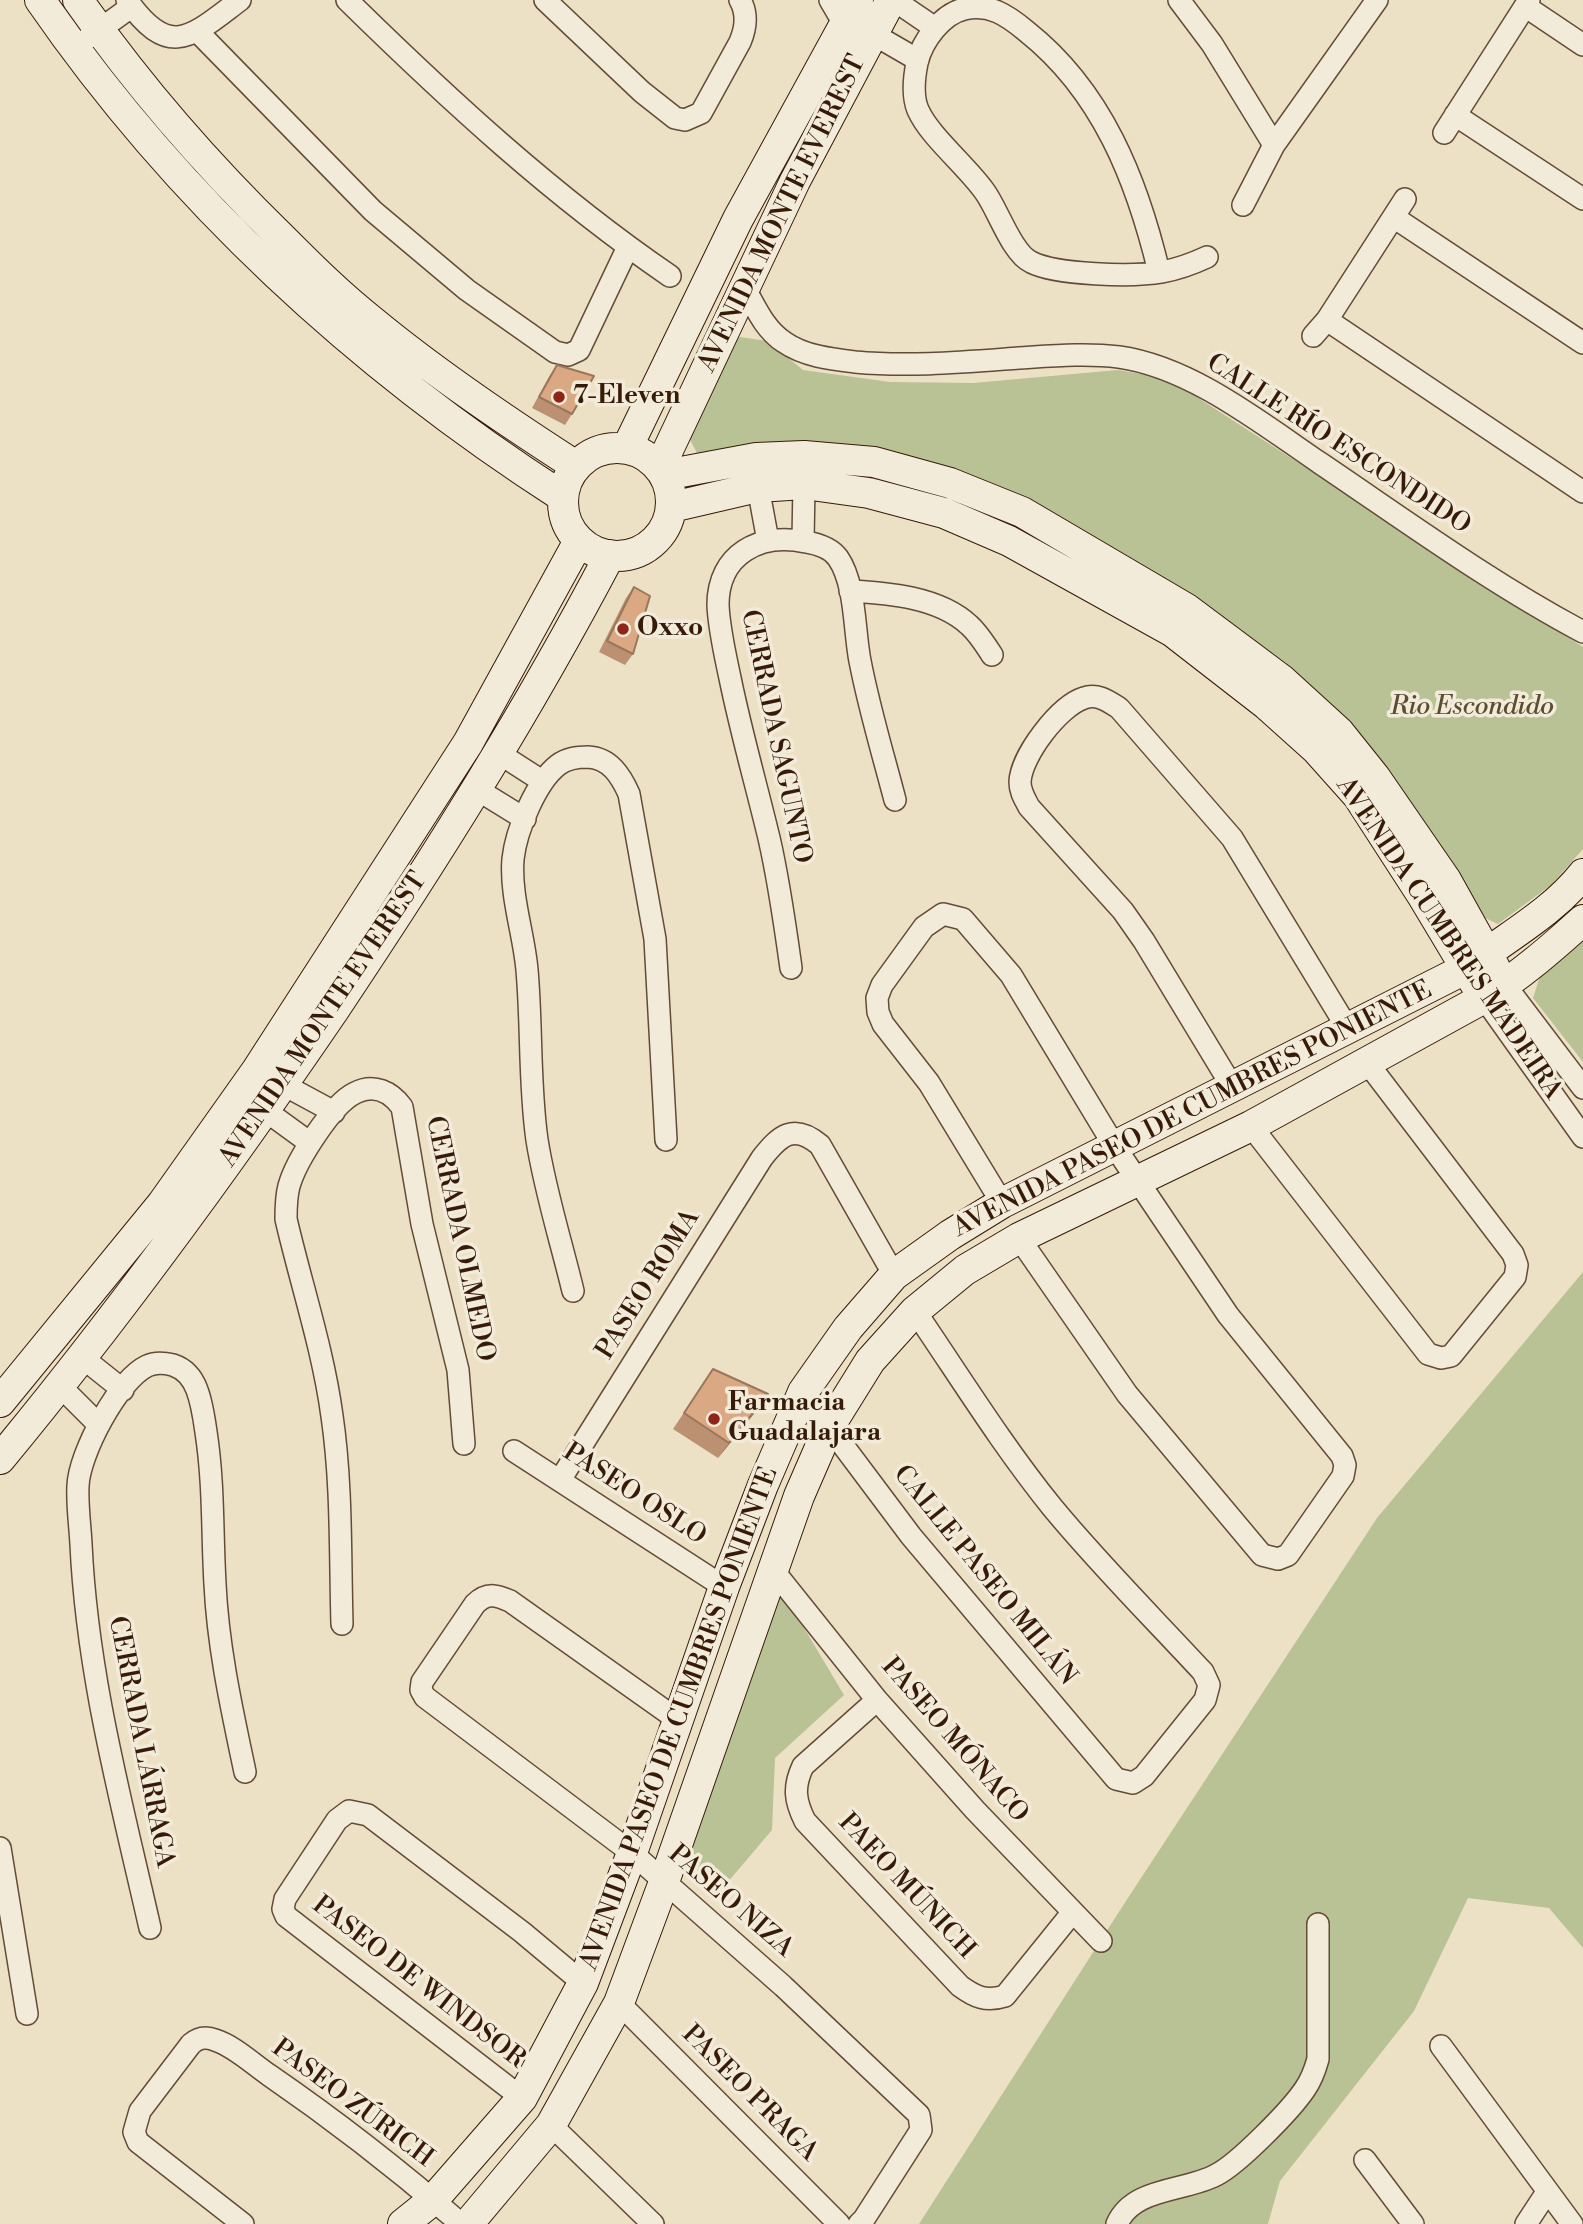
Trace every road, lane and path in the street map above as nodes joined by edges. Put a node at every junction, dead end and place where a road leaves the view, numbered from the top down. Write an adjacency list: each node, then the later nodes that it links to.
1 (240, 0): 15 (street)
2 (347, 0): 23 (street)
3 (545, 0): 11 (street)
4 (893, 0): 13 (street); 16 (street, AVENIDA MONTE EVEREST)
5 (1179, 0): 20 (street)
6 (80, 1): 12 (street); 14 (street)
7 (129, 3): 14 (street); 15 (street)
8 (1527, 3): 17 (street); 21 (street)
9 (1368, 4): 20 (street)
10 (844, 8): 29 (street, AVENIDA MONTE EVEREST)
11 (743, 9)
12 (47, 10): 18 (street)
13 (935, 28): 19 (street); 25 (street)
14 (99, 30): 18 (street); 30 (street)
15 (198, 32): 23 (street)
16 (873, 34): 19 (street); 27 (street, AVENIDA MONTE EVEREST)
17 (1583, 45)
18 (75, 48): 35 (street)
19 (918, 60): 25 (street)
20 (1274, 145): 22 (street)
21 (1583, 199)
22 (1243, 205)
23 (628, 247): 26 (street)
24 (1207, 257): 25 (street)
25 (1159, 272)
26 (670, 276)
27 (744, 287): 31 (street, AVENIDA MONTE EVEREST); 44 (street, CALLE RÍO ESCONDIDO)
28 (1583, 343): 34 (street)
29 (627, 448): 30 (street); 31 (street)
30 (576, 466): 35 (street)
31 (662, 471): 36 (street); 39 (street, AVENIDA CUMBRES MADEIRA)
32 (804, 484): 33 (street, AVENIDA CUMBRES MADEIRA); 37 (street); 41 (street, AVENIDA CUMBRES MADEIRA)
33 (758, 487): 36 (street, AVENIDA CUMBRES MADEIRA); 37 (street)
34 (1583, 492)
35 (563, 498): 38 (street)
36 (672, 507): 40 (street)
37 (785, 540): 42 (street); 56 (street, CERRADA SAGUNTO)
38 (579, 541): 40 (street); 52 (street, AVENIDA MONTE EVEREST)
39 (1078, 544): 41 (street); 43 (street, AVENIDA CUMBRES MADEIRA)
40 (610, 555): 46 (street, AVENIDA MONTE EVEREST)
41 (1064, 571): 43 (street, AVENIDA CUMBRES MADEIRA)
42 (850, 591): 45 (street); 49 (street)
43 (1180, 620): 55 (street, AVENIDA CUMBRES MADEIRA)
44 (1583, 632)
45 (992, 655)
46 (500, 754): 47 (street); 48 (street, AVENIDA MONTE EVEREST)
47 (539, 789): 50 (street); 68 (street)
48 (478, 790): 50 (street); 53 (street, AVENIDA MONTE EVEREST)
49 (895, 800)
50 (525, 818): 76 (street)
51 (1583, 874): 55 (street, AVENIDA PASEO DE CUMBRES PONIENTE)
52 (374, 891): 53 (street); 60 (street, AVENIDA MONTE EVEREST)
53 (401, 911): 61 (street, AVENIDA MONTE EVEREST)
54 (1583, 920): 57 (street, AVENIDA PASEO DE CUMBRES PONIENTE)
55 (1477, 960): 57 (street, AVENIDA CUMBRES MADEIRA); 58 (street, AVENIDA PASEO DE CUMBRES PONIENTE)
56 (791, 968)
57 (1494, 992): 59 (street, AVENIDA PASEO DE CUMBRES PONIENTE); 62 (street, AVENIDA CUMBRES MADEIRA); 67 (street, AVENIDA CUMBRES MADEIRA)
58 (1348, 1028): 63 (street, AVENIDA PASEO DE CUMBRES PONIENTE); 63 (street)
59 (1366, 1061): 65 (street, AVENIDA PASEO DE CUMBRES PONIENTE); 65 (street)
60 (257, 1070): 61 (street); 72 (street, AVENIDA MONTE EVEREST)
61 (284, 1084): 64 (street, AVENIDA MONTE EVEREST); 66 (street)
62 (1583, 1087)
63 (1233, 1088): 69 (street, AVENIDA PASEO DE CUMBRES PONIENTE)
64 (266, 1111): 66 (street); 73 (street, AVENIDA MONTE EVEREST)
65 (1251, 1126): 70 (street, AVENIDA PASEO DE CUMBRES PONIENTE)
66 (322, 1127): 85 (street, CERRADA OLMEDO); 91 (street)
67 (1583, 1137)
68 (666, 1140)
69 (1115, 1147): 70 (street); 71 (street, AVENIDA PASEO DE CUMBRES PONIENTE); 71 (street)
70 (1139, 1180): 74 (street, AVENIDA PASEO DE CUMBRES PONIENTE); 74 (street)
71 (1002, 1203): 75 (street, AVENIDA PASEO DE CUMBRES PONIENTE)
72 (162, 1204): 73 (street); 82 (street, AVENIDA MONTE EVEREST)
73 (183, 1224): 78 (street, AVENIDA MONTE EVEREST)
74 (1019, 1238): 77 (street, AVENIDA PASEO DE CUMBRES PONIENTE)
75 (894, 1275): 80 (street, AVENIDA PASEO DE CUMBRES PONIENTE); 88 (street, PASEO ROMA)
76 (573, 1290)
77 (915, 1311): 84 (street, AVENIDA PASEO DE CUMBRES PONIENTE); 84 (street, CALLE PASEO MILÁN)
78 (83, 1358): 79 (street, AVENIDA MONTE EVEREST); 81 (street)
79 (60, 1386): 83 (street); 87 (street, AVENIDA MONTE EVEREST)
80 (803, 1392): 84 (street, CALLE PASEO MILÁN); 90 (street, AVENIDA PASEO DE CUMBRES PONIENTE)
81 (117, 1398): 83 (street, CERRADA LÁRRAGA); 94 (street, CERRADA LÁRRAGA)
82 (0, 1402)
83 (99, 1424): 100 (street, CERRADA LÁRRAGA)
84 (829, 1427): 89 (street, AVENIDA PASEO DE CUMBRES PONIENTE)
85 (464, 1444)
86 (514, 1451): 88 (street, PASEO OSLO)
87 (0, 1459)
88 (560, 1480): 90 (street, PASEO OSLO)
89 (773, 1570): 92 (street, PASEO MÓNACO); 97 (street, AVENIDA PASEO DE CUMBRES PONIENTE)
90 (724, 1587): 93 (street, AVENIDA PASEO DE CUMBRES PONIENTE)
91 (342, 1624)
92 (877, 1700): 98 (street, PASEO MÓNACO); 98 (street, PAEO MÚNICH)
93 (678, 1720): 96 (street, AVENIDA PASEO DE CUMBRES PONIENTE); 96 (street, PASEO NIZA)
94 (245, 1772)
95 (0, 1848): 104 (street)
96 (632, 1853): 97 (street, PASEO NIZA); 102 (street, AVENIDA PASEO DE CUMBRES PONIENTE)
97 (664, 1882): 103 (street, AVENIDA PASEO DE CUMBRES PONIENTE); 118 (street, PASEO NIZA)
98 (1072, 1913): 101 (street, PASEO MÓNACO)
99 (1318, 1924): 119 (street)
100 (150, 1928)
101 (1101, 1941)
102 (583, 1983): 106 (street, AVENIDA PASEO DE CUMBRES PONIENTE); 106 (street, PASEO DE WINDSOR)
103 (619, 2003): 107 (street, AVENIDA PASEO DE CUMBRES PONIENTE); 117 (street, PASEO PRAGA)
104 (27, 2014)
105 (1441, 2046): 109 (street)
106 (522, 2098): 110 (street, AVENIDA PASEO DE CUMBRES PONIENTE)
107 (551, 2125): 115 (street, AVENIDA PASEO DE CUMBRES PONIENTE); 116 (street)
108 (1365, 2160): 120 (street)
109 (1547, 2192): 111 (street); 121 (street)
110 (433, 2200): 112 (street, PASEO ZÚRICH); 113 (street, AVENIDA PASEO DE CUMBRES PONIENTE); 114 (street, PASEO ZÚRICH)
111 (1565, 2221)
112 (243, 2224)
113 (403, 2224)
114 (461, 2224)
115 (468, 2224)
116 (653, 2224)
117 (839, 2224)
118 (859, 2224)
119 (1117, 2224)
120 (1413, 2224)
121 (1526, 2224)

